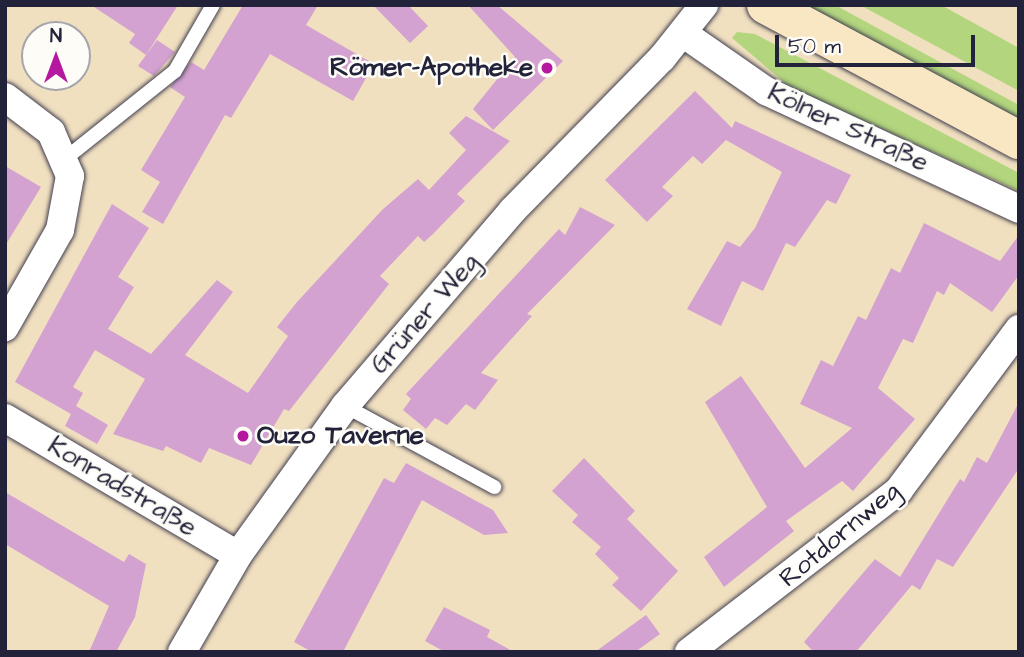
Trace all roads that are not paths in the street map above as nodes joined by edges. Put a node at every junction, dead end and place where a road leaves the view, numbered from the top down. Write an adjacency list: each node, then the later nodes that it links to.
1 (214, 5): 7 (lane)
2 (704, 5): 4 (street, Grüner Weg)
3 (766, 5): 6 (main road)
4 (684, 34): 8 (street, Kölner Straße); 11 (street, Grüner Weg)
5 (5, 97): 7 (street)
6 (1019, 140)
7 (66, 158): 9 (street)
8 (1019, 209)
9 (5, 327)
10 (1019, 329): 16 (street, Rotdornweg)
11 (345, 406): 13 (lane); 14 (street, Grüner Weg)
12 (5, 418): 14 (street, Konradstraße)
13 (494, 487)
14 (238, 555): 15 (street, Grüner Weg)
15 (182, 652)
16 (689, 652)

